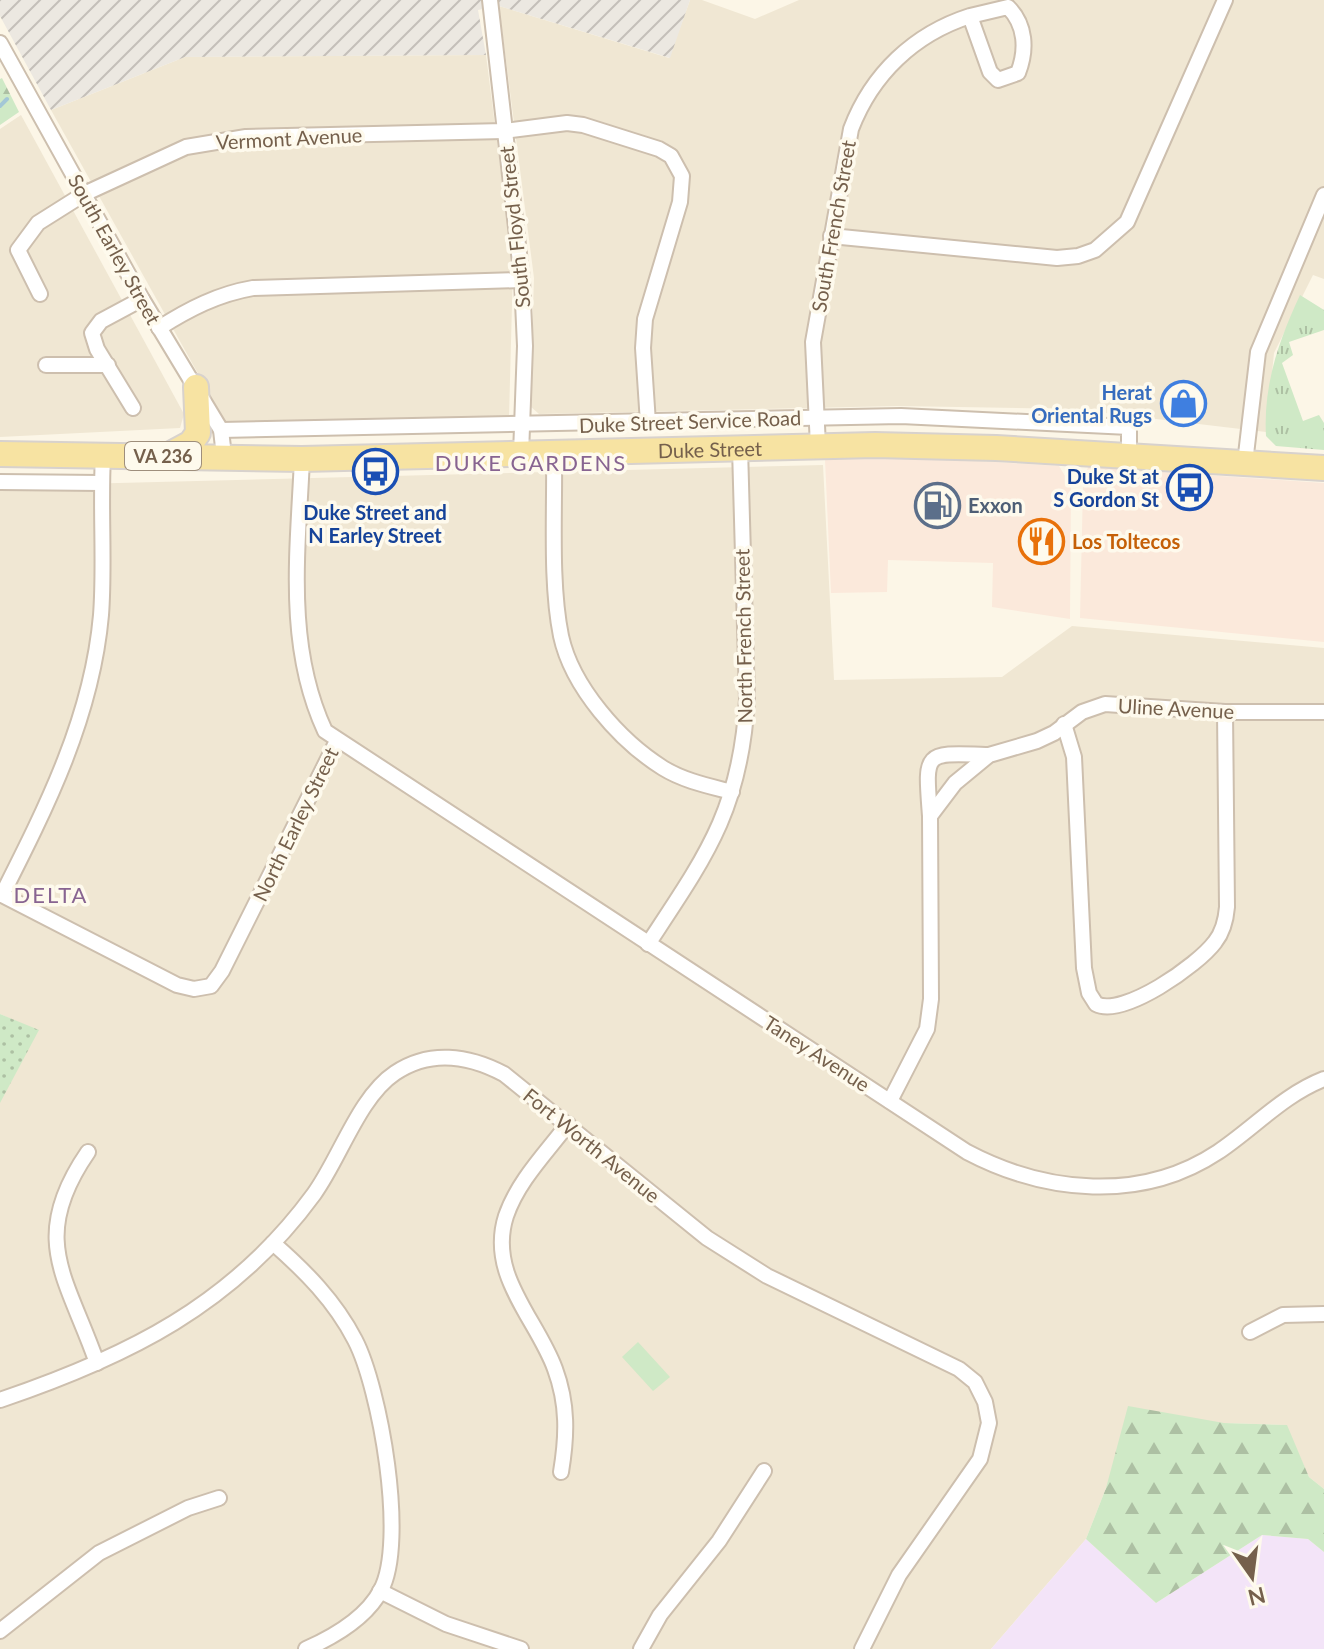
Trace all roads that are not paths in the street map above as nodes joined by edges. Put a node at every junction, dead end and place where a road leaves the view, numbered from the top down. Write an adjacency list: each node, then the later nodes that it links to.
1 (490, 0): 5 (street, South Floyd Street)
2 (1225, 0): 8 (street)
3 (970, 16): 3 (street, South French Street); 8 (street, South French Street)
4 (0, 43): 6 (street, South Earley Street)
5 (504, 131): 6 (street, Vermont Avenue); 9 (street, South Floyd Street); 18 (street, Vermont Avenue)
6 (84, 194): 10 (street, Vermont Avenue); 11 (street, South Earley Street)
7 (1324, 195): 31 (street)
8 (831, 236): 17 (street, South French Street)
9 (522, 280): 12 (street); 19 (street, South Floyd Street)
10 (40, 294)
11 (142, 299): 12 (street, South Earley Street); 14 (street)
12 (159, 328): 15 (street, South Earley Street)
13 (46, 365): 14 (street)
14 (108, 365): 16 (street)
15 (196, 387): 20 (street, South Earley Street); 27 (main road)
16 (133, 408)
17 (816, 417): 18 (street, Duke Street Service Road); 21 (street, South French Street); 29 (street, Duke Street Service Road)
18 (648, 423): 19 (street, Duke Street Service Road)
19 (522, 426): 20 (street, Duke Street Service Road); 24 (street, South Floyd Street)
20 (221, 430): 28 (street, South Earley Street)
21 (818, 446): 22 (main road, Duke Street / VA 236); 29 (main road, Duke Street / VA 236)
22 (740, 448): 25 (main road, Duke Street / VA 236); 40 (street, North French Street)
23 (0, 454): 26 (main road, Duke Street / VA 236)
24 (521, 454): 25 (main road, Duke Street / VA 236); 30 (main road, Duke Street / VA 236)
25 (554, 454): 40 (street)
26 (103, 456): 27 (main road, Duke Street / VA 236); 34 (street)
27 (167, 456): 28 (main road, Duke Street / VA 236)
28 (224, 456): 30 (main road, Duke Street / VA 236)
29 (1129, 456): 31 (main road, Duke Street / VA 236)
30 (302, 459): 38 (street, North Earley Street)
31 (1245, 463): 32 (main road, Duke Street / VA 236)
32 (1324, 468)
33 (0, 482): 34 (street)
34 (101, 483): 42 (street)
35 (1225, 712): 36 (street, Uline Avenue); 37 (street, Uline Avenue); 37 (street)
36 (1324, 712)
37 (1064, 724): 39 (street, Uline Avenue)
38 (337, 741): 42 (street, North Earley Street); 43 (street, Taney Avenue)
39 (989, 755): 41 (street, Uline Avenue); 41 (street)
40 (732, 792): 43 (street, North French Street)
41 (930, 816): 45 (street)
42 (1, 894)
43 (648, 944): 45 (street, Taney Avenue)
44 (1324, 1079): 45 (street, Taney Avenue)
45 (890, 1101)
46 (568, 1124): 48 (street, Fort Worth Avenue); 54 (street); 61 (street, Fort Worth Avenue)
47 (88, 1152): 51 (street)
48 (273, 1243): 51 (street, Fort Worth Avenue); 56 (street)
49 (1324, 1314): 50 (street)
50 (1250, 1332)
51 (97, 1363): 52 (street, Fort Worth Avenue)
52 (0, 1400)
53 (764, 1471): 60 (street)
54 (561, 1472)
55 (219, 1498): 57 (street)
56 (380, 1591): 58 (street); 59 (street)
57 (0, 1631)
58 (306, 1649)
59 (521, 1649)
60 (641, 1649)
61 (862, 1649)

